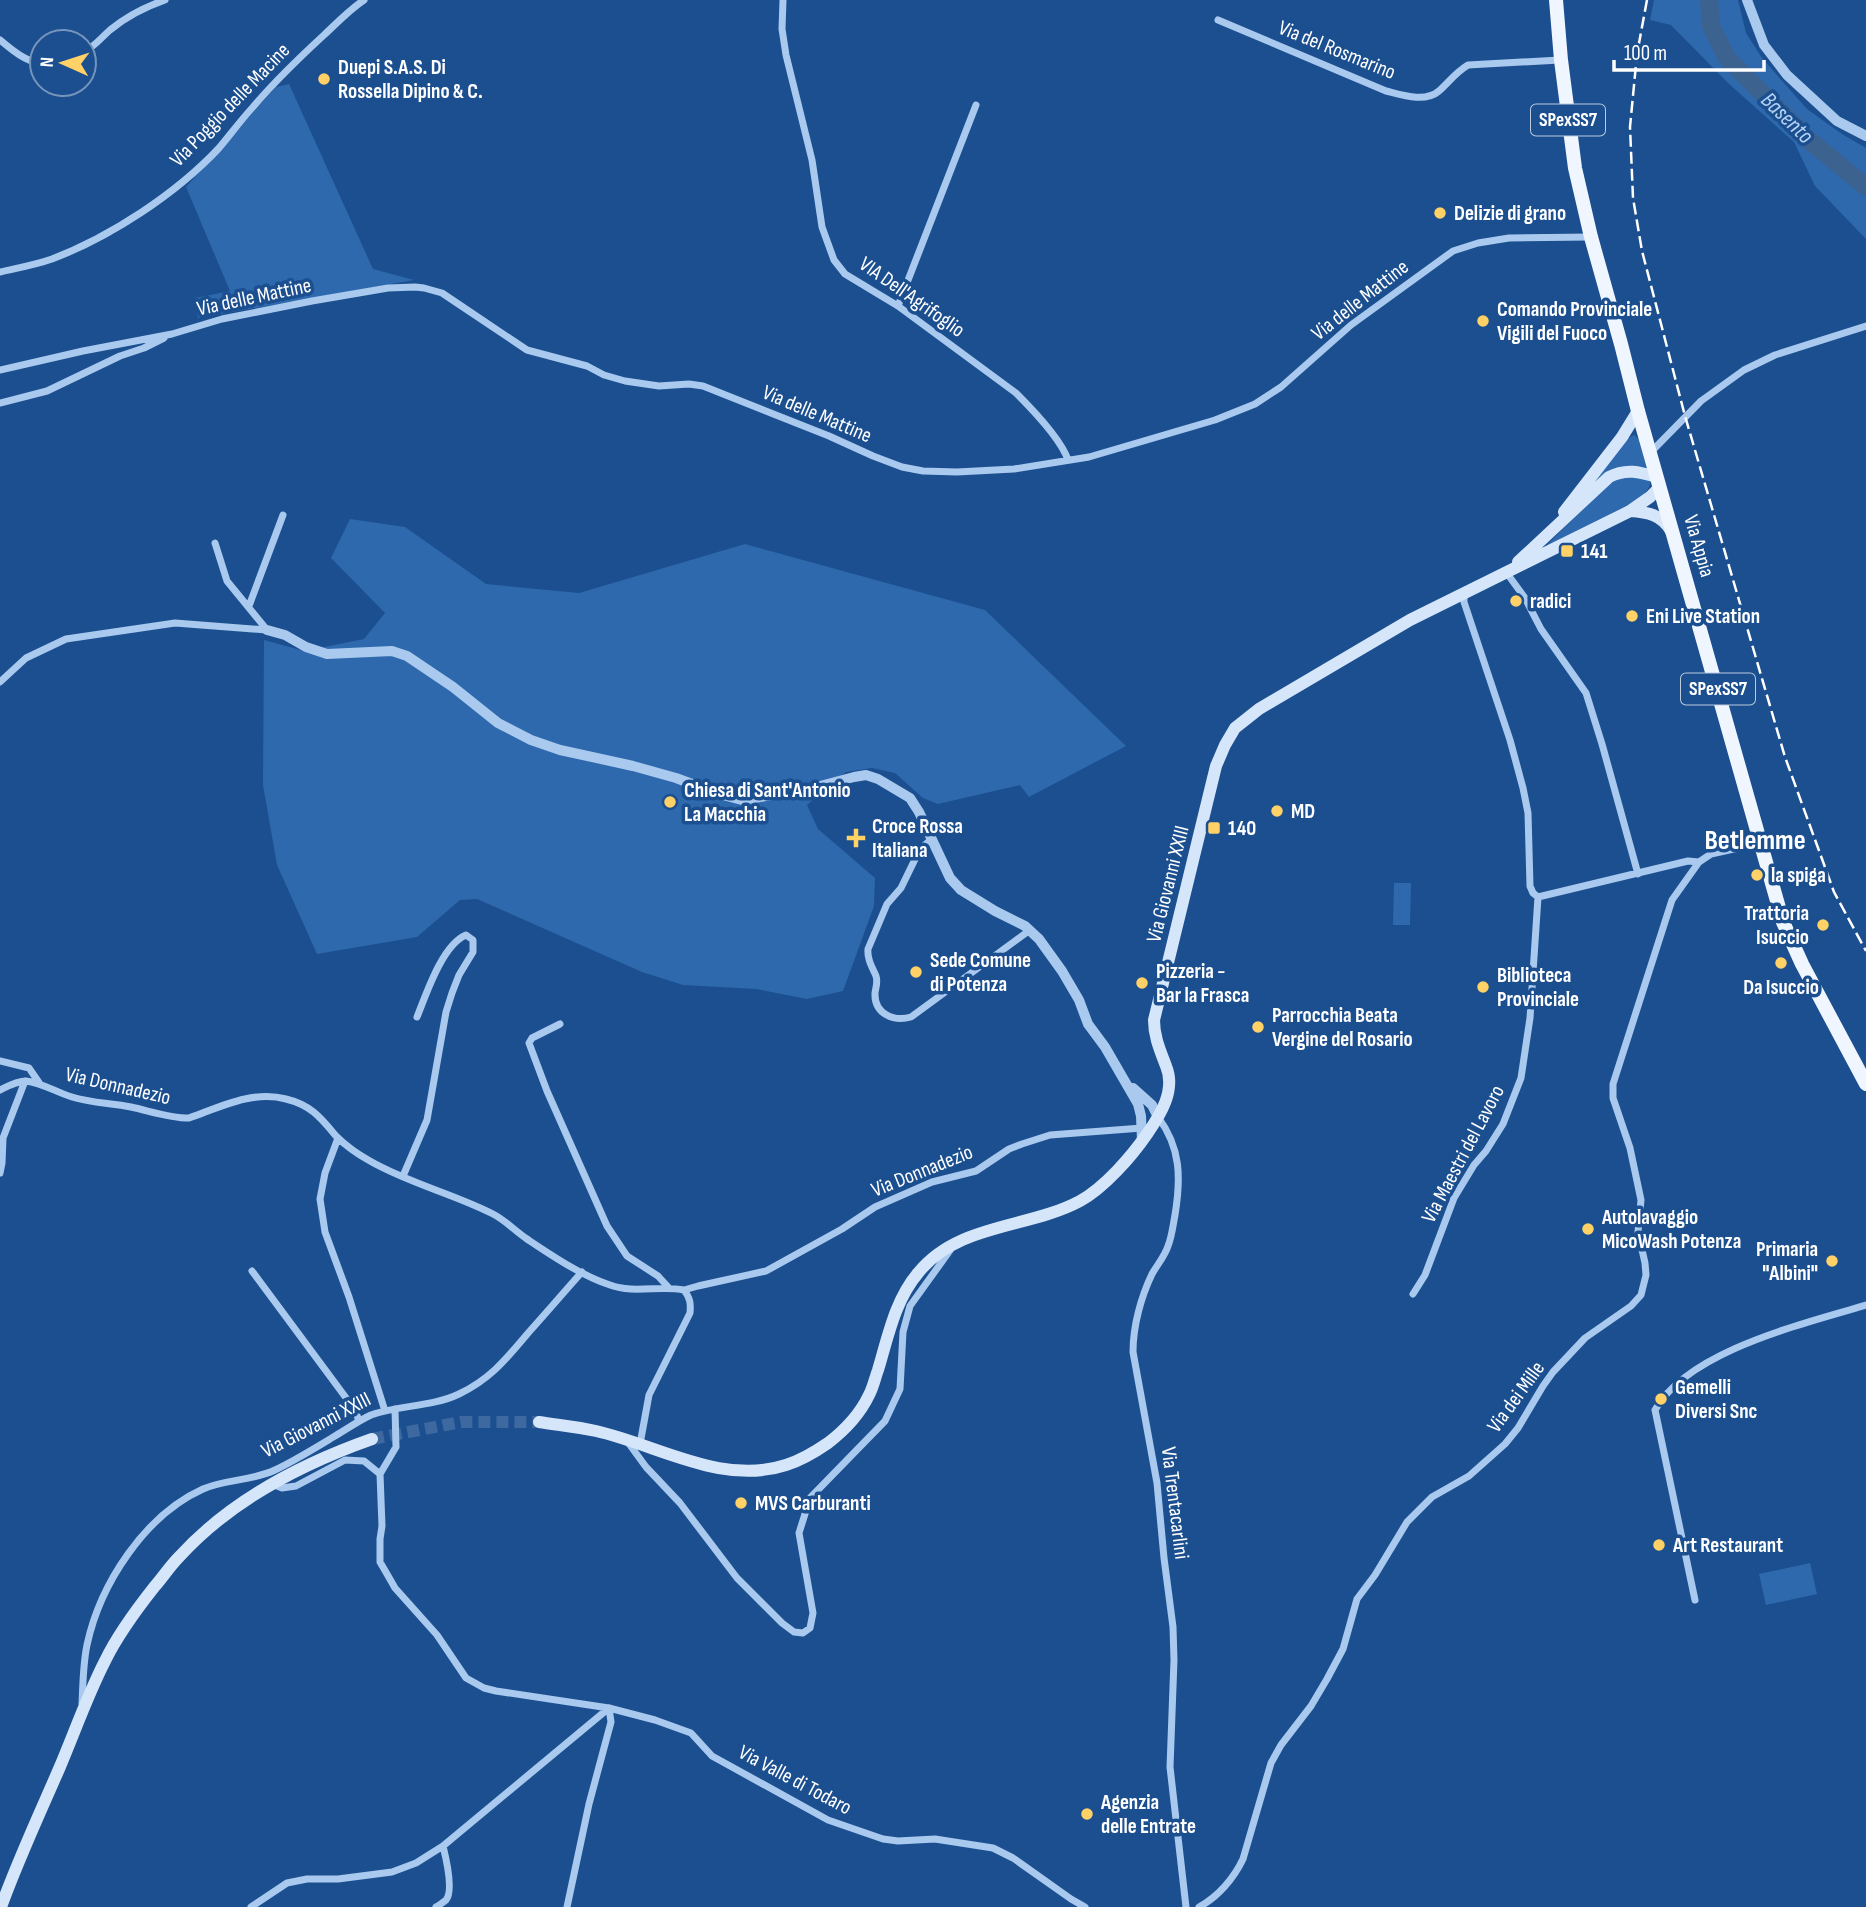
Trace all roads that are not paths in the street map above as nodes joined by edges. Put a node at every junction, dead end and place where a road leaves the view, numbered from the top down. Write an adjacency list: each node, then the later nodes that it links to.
1 (165, 0): 8 (street)
2 (364, 0): 14 (street, Via Poggio delle Macine)
3 (783, 0): 15 (street, VIA Dell'Agrifoglio)
4 (1556, 0): 10 (main road, Via Appia / SPexSS7)
5 (1747, 0): 12 (street)
6 (1218, 20): 10 (street, Via del Rosmarino)
7 (0, 40): 9 (street)
8 (98, 43)
9 (28, 59)
10 (1561, 60): 13 (main road, Via Appia / SPexSS7)
11 (976, 105): 15 (street)
12 (1866, 136)
13 (1591, 237): 20 (main road, Via Appia / SPexSS7); 22 (street, Via delle Mattine)
14 (0, 272)
15 (898, 306): 22 (street, VIA Dell'Agrifoglio)
16 (1866, 326): 21 (street)
17 (172, 334): 18 (street, Via delle Mattine); 19 (street); 22 (street, Via delle Mattine)
18 (0, 370)
19 (0, 403)
20 (1638, 411): 21 (main road, Via Appia / SPexSS7); 26 (main road)
21 (1650, 453): 23 (main road, Via Appia / SPexSS7)
22 (1068, 460)
23 (1658, 482): 24 (main road); 26 (main road); 27 (main road, Via Appia / SPexSS7)
24 (1630, 511): 27 (main road); 29 (main road)
25 (283, 515): 31 (street)
26 (1547, 534): 29 (main road)
27 (1674, 535): 35 (main road, Via Appia / SPexSS7)
28 (215, 543): 31 (street)
29 (1508, 570): 30 (main road, Via Giovanni XXIII); 37 (street)
30 (1464, 594): 38 (street, Via Maestri del Lavoro); 48 (main road, Via Giovanni XXIII)
31 (249, 606): 32 (street)
32 (267, 630): 33 (street); 34 (street)
33 (0, 682)
34 (932, 839): 39 (street); 39 (street)
35 (1761, 843): 36 (street); 45 (main road, Via Appia / SPexSS7)
36 (1699, 862): 37 (street); 81 (street, Via dei Mille)
37 (1638, 874): 38 (street)
38 (1538, 897): 61 (street, Via Maestri del Lavoro)
39 (1030, 930): 44 (street)
40 (417, 1017): 55 (street)
41 (560, 1024): 59 (street)
42 (0, 1061): 46 (street, Via Donnadezio)
43 (25, 1081): 46 (street, Via Donnadezio); 47 (street); 54 (street)
44 (1128, 1084): 49 (street); 50 (street)
45 (1866, 1084)
46 (41, 1085): 53 (street, Via Donnadezio)
47 (0, 1090)
48 (1169, 1090): 49 (street); 51 (main road)
49 (1145, 1098): 51 (street)
50 (1140, 1111): 51 (street); 52 (street)
51 (1158, 1117): 52 (main road); 80 (street, Via Trentacarlini)
52 (1142, 1135): 56 (main road); 60 (street, Via Donnadezio)
53 (338, 1138): 55 (street, Via Donnadezio); 64 (street)
54 (0, 1172)
55 (403, 1176): 58 (street, Via Donnadezio)
56 (954, 1245): 68 (main road); 68 (street)
57 (252, 1271): 65 (street)
58 (582, 1272): 59 (street, Via Donnadezio); 63 (street, Via Giovanni XXIII)
59 (668, 1288): 60 (street, Via Donnadezio)
60 (684, 1290): 68 (street)
61 (1413, 1294)
62 (1866, 1305): 71 (street)
63 (395, 1409): 64 (street, Via Giovanni XXIII); 69 (street)
64 (385, 1411): 65 (street, Via Giovanni XXIII)
65 (359, 1421): 73 (street, Via Giovanni XXIII)
66 (539, 1422): 68 (main road)
67 (372, 1439): 70 (main road, Via Giovanni XXIII)
68 (634, 1442)
69 (380, 1474): 70 (street); 72 (street, Via Valle di Todaro)
70 (271, 1484): 73 (main road, Via Giovanni XXIII)
71 (1695, 1601)
72 (609, 1708): 74 (street); 78 (street); 79 (street, Via Valle di Todaro)
73 (81, 1714): 75 (main road, Via Giovanni XXIII)
74 (443, 1846): 76 (street); 77 (street)
75 (1, 1907)
76 (251, 1907)
77 (436, 1907)
78 (567, 1907)
79 (1085, 1907)
80 (1186, 1907)
81 (1199, 1907)

